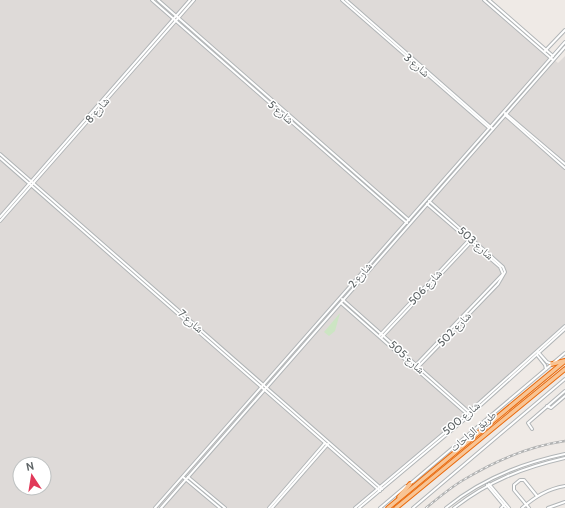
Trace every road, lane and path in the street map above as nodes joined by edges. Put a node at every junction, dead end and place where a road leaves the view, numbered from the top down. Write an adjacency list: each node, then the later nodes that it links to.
1 (152, 0): 10 (street, شارع 5)
2 (158, 0): 9 (street, شارع 5)
3 (190, 0): 9 (street, شارع 8)
4 (194, 0): 9 (street, شارع 8)
5 (342, 0): 20 (street, شارع 3)
6 (346, 0): 20 (street, شارع 3)
7 (484, 0): 14 (street)
8 (489, 0): 14 (street)
9 (177, 17): 10 (street, شارع 8); 17 (street, شارع 5)
10 (175, 20): 18 (street, شارع 5); 26 (street, شارع 8)
11 (565, 30): 14 (street)
12 (565, 42): 15 (street, شارع 2)
13 (565, 47): 15 (street, شارع 2)
14 (545, 51): 15 (street); 16 (street)
15 (554, 57): 16 (street, شارع 2)
16 (552, 59): 19 (street, شارع 2)
17 (280, 106): 18 (street); 30 (street, شارع 5)
18 (277, 109): 32 (street, شارع 5)
19 (504, 113): 20 (street, شارع 2); 21 (street, شارع 2); 24 (street); 25 (street)
20 (490, 128): 21 (street, شارع 3); 30 (street, شارع 2)
21 (492, 130): 27 (street, شارع 2)
22 (0, 154): 26 (street, شارع 7)
23 (0, 158): 26 (street, شارع 7)
24 (565, 164)
25 (565, 168)
26 (31, 183): 29 (street, شارع 8); 31 (street, شارع 8); 54 (street, شارع 7)
27 (429, 201): 28 (street, شارع 2); 35 (street, شارع 503)
28 (427, 204): 33 (street, شارع 2); 36 (street, شارع 503)
29 (0, 217)
30 (409, 219): 32 (street, شارع 2); 33 (street, شارع 5)
31 (0, 221)
32 (406, 222): 34 (street, شارع 5); 39 (street, شارع 2)
33 (411, 222): 34 (street, شارع 2)
34 (409, 225): 40 (street, شارع 2)
35 (472, 239): 36 (street, شارع 506); 37 (street, شارع 503)
36 (470, 241): 37 (street, شارع 503); 45 (street, شارع 506)
37 (489, 256): 38 (street, شارع 503)
38 (492, 288): 50 (street, شارع 502)
39 (340, 298): 40 (street, شارع 505); 54 (street, شارع 2)
40 (343, 300): 41 (street, شارع 2); 45 (street, شارع 505)
41 (340, 303): 45 (street, شارع 505); 55 (street, شارع 2)
42 (565, 326): 44 (street, شارع 500)
43 (565, 329): 44 (street, شارع 500)
44 (558, 334): 46 (street, شارع 500)
45 (381, 336): 50 (street, شارع 505)
46 (537, 353): 49 (street); 51 (street); 59 (street, شارع 500)
47 (565, 353): 49 (street, طريق الواحات)
48 (565, 361): 49 (highway); 77 (highway, طريق الواحات)
49 (552, 364): 51 (street, طريق الواحات)
50 (416, 367): 59 (street, شارع 505)
51 (546, 369): 70 (street, طريق الواحات)
52 (565, 369): 92 (highway, طريق الواحات)
53 (565, 379): 93 (street, طريق الواحات)
54 (263, 386): 55 (street, شارع 7); 62 (street, شارع 2)
55 (266, 388): 61 (street, شارع 7); 63 (street, شارع 2)
56 (565, 391): 58 (street)
57 (565, 396): 58 (street)
58 (547, 406): 60 (street)
59 (469, 414): 73 (street, شارع 500)
60 (532, 429)
61 (327, 443): 73 (street, شارع 7); 74 (street)
62 (206, 450): 63 (street); 66 (street, شارع 2)
63 (210, 453): 67 (street, شارع 2)
64 (565, 454): 94 (street)
65 (565, 458): 71 (street)
66 (185, 474): 67 (street); 68 (street, شارع 2)
67 (188, 476): 69 (street, شارع 2); 79 (street)
68 (183, 477): 69 (street); 83 (street, شارع 2)
69 (185, 480): 82 (street); 84 (street, شارع 2)
70 (410, 484): 77 (highway); 90 (street, طريق الواحات)
71 (488, 485): 81 (street); 95 (street); 98 (street)
72 (565, 486): 75 (street)
73 (380, 489): 76 (street, شارع 500)
74 (285, 491): 86 (street); 87 (street)
75 (537, 496): 80 (street); 80 (street)
76 (366, 500): 88 (street, شارع 500); 89 (street, شارع 500)
77 (395, 502): 91 (highway, طريق الواحات)
78 (565, 502): 101 (street)
79 (220, 503): 82 (street); 85 (street)
80 (526, 504): 99 (street); 100 (street)
81 (504, 505): 96 (street); 97 (street)
82 (218, 507)
83 (155, 508)
84 (161, 508)
85 (225, 508)
86 (269, 508)
87 (272, 508)
88 (355, 508)
89 (359, 508)
90 (380, 508)
91 (388, 508)
92 (396, 508)
93 (413, 508)
94 (446, 508)
95 (454, 508)
96 (501, 508)
97 (506, 508)
98 (509, 508)
99 (522, 508)
100 (529, 508)
101 (548, 508)

